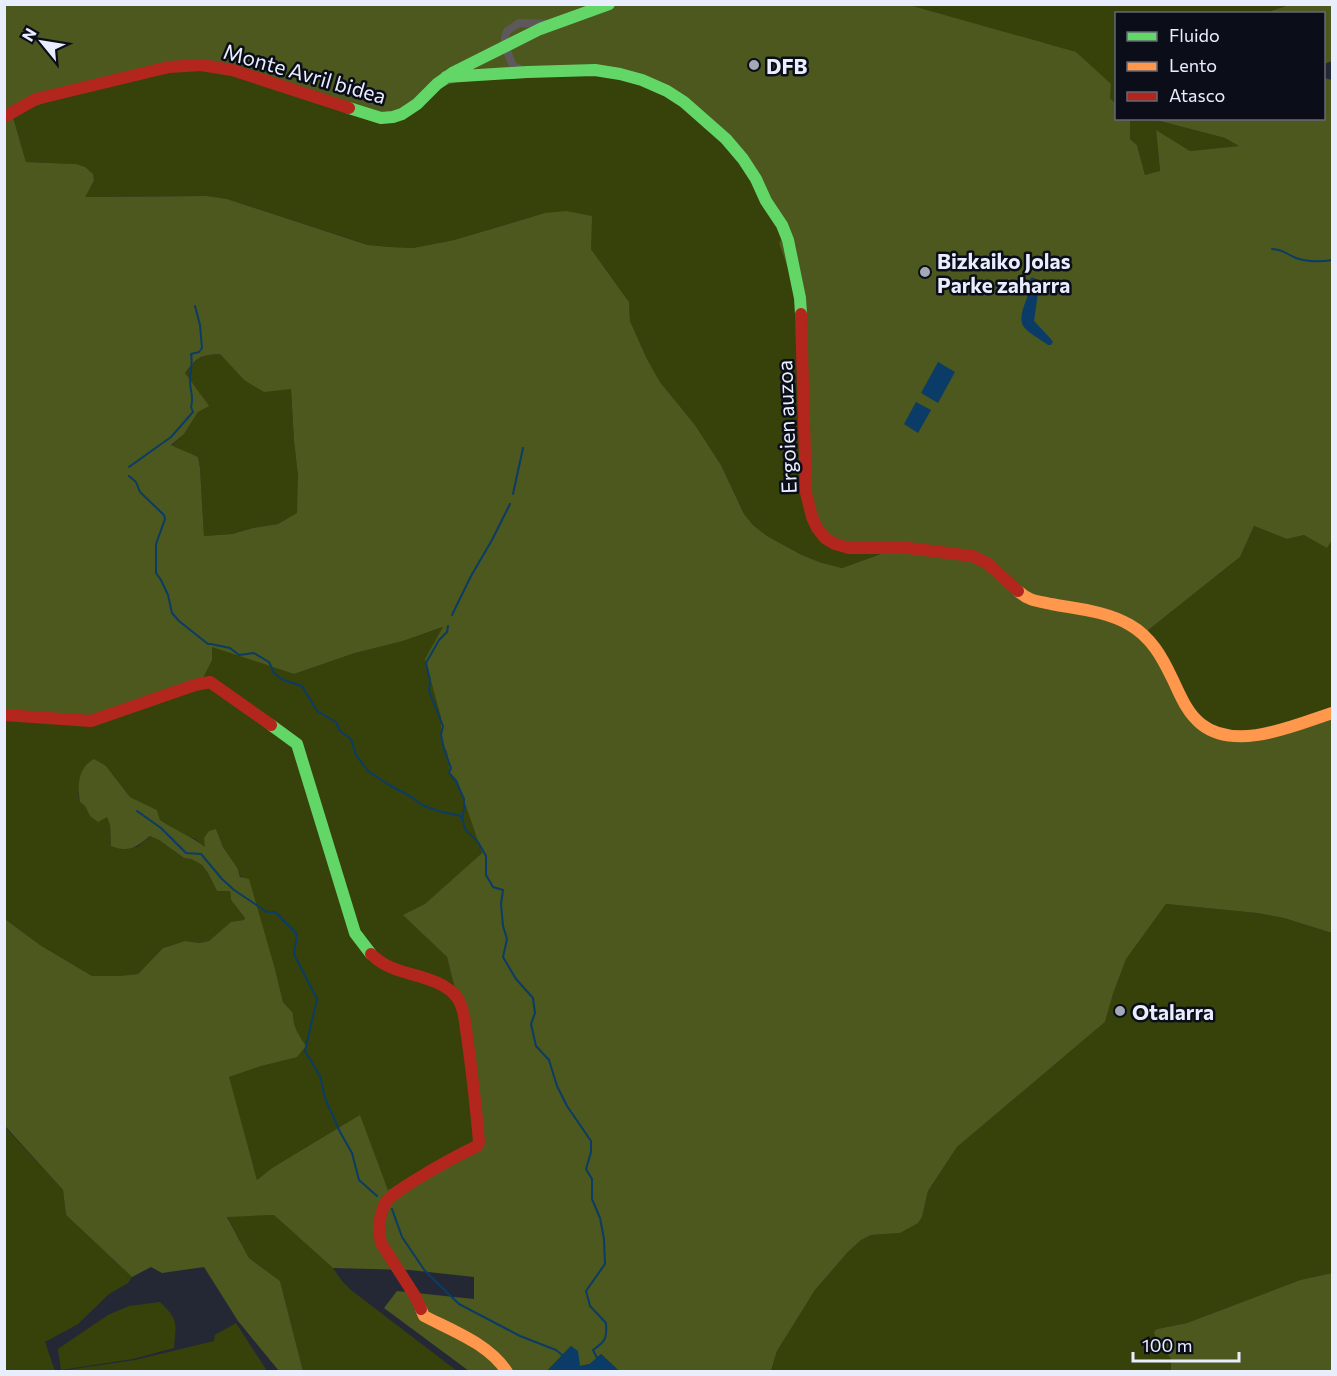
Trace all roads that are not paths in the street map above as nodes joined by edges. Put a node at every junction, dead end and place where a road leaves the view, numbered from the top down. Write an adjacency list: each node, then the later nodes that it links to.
1 (609, 4): 2 (street, Monte Avril bidea)
2 (505, 46): 3 (street); 4 (street, Monte Avril bidea)
3 (527, 72): 4 (street, Ergoien auzoa); 6 (street, Ergoien auzoa)
4 (446, 77): 5 (street, Monte Avril bidea)
5 (4, 117)
6 (1332, 712)
7 (4, 715): 8 (street)
8 (507, 1371)

